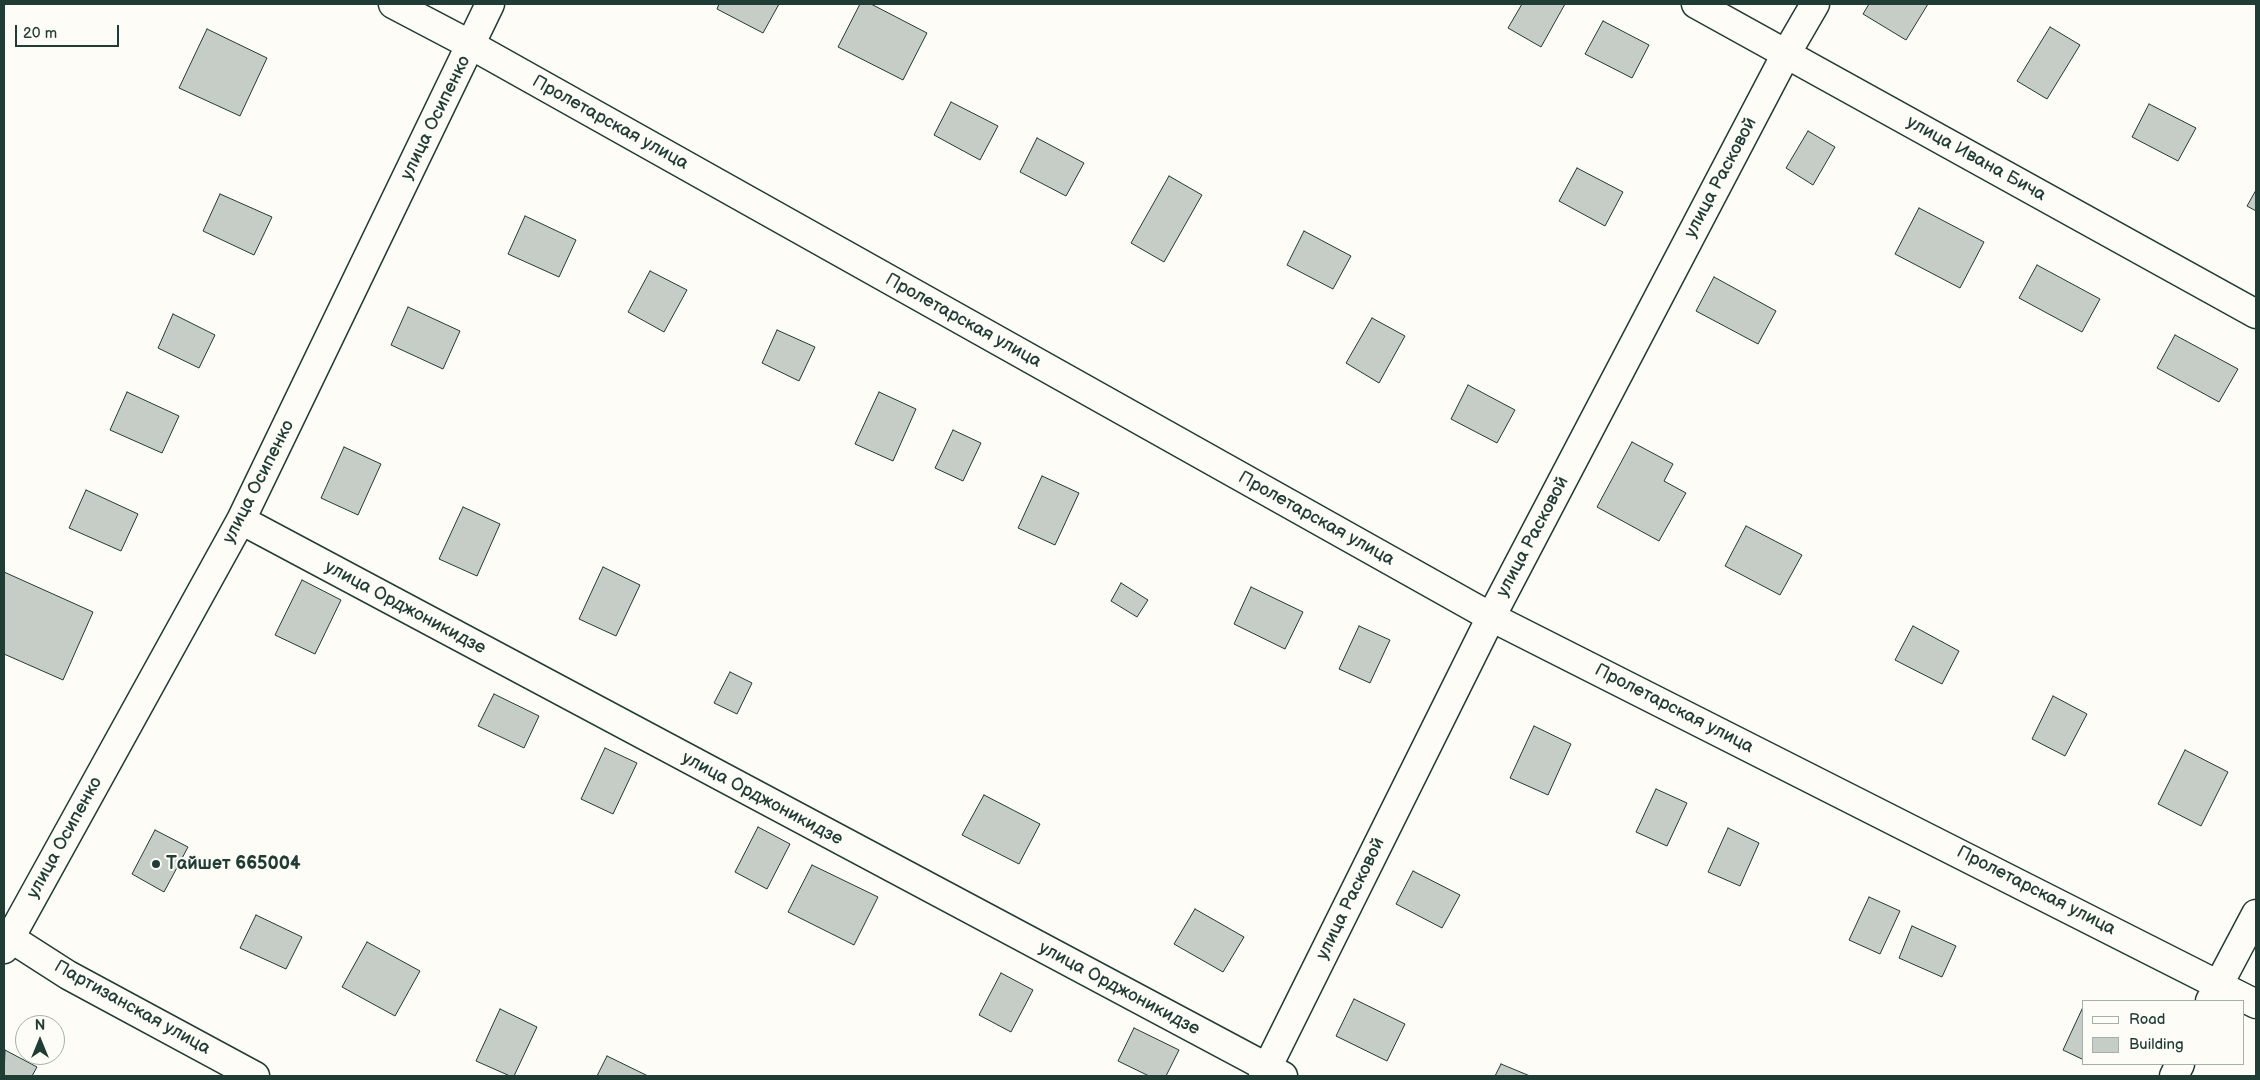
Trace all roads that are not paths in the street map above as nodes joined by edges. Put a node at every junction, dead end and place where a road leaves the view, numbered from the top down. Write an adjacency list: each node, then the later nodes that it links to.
1 (393, 4): 5 (street, Пролетарская улица)
2 (490, 4): 5 (street, улица Осипенко)
3 (1696, 4): 6 (street, улица Ивана Бича)
4 (1815, 4): 6 (street, улица Расковой)
5 (471, 45): 8 (street, улица Осипенко); 9 (street, Пролетарская улица)
6 (1786, 54): 7 (street, улица Ивана Бича); 9 (street, улица Расковой)
7 (2256, 314)
8 (242, 520): 11 (street, улица Осипенко); 14 (street, улица Орджоникидзе)
9 (1491, 617): 12 (street, Пролетарская улица); 14 (street, улица Расковой)
10 (2256, 914): 12 (street)
11 (6, 941): 15 (street, Партизанская улица)
12 (2215, 992): 13 (street, Пролетарская улица)
13 (2242, 1000)
14 (1271, 1074)
15 (256, 1076)

